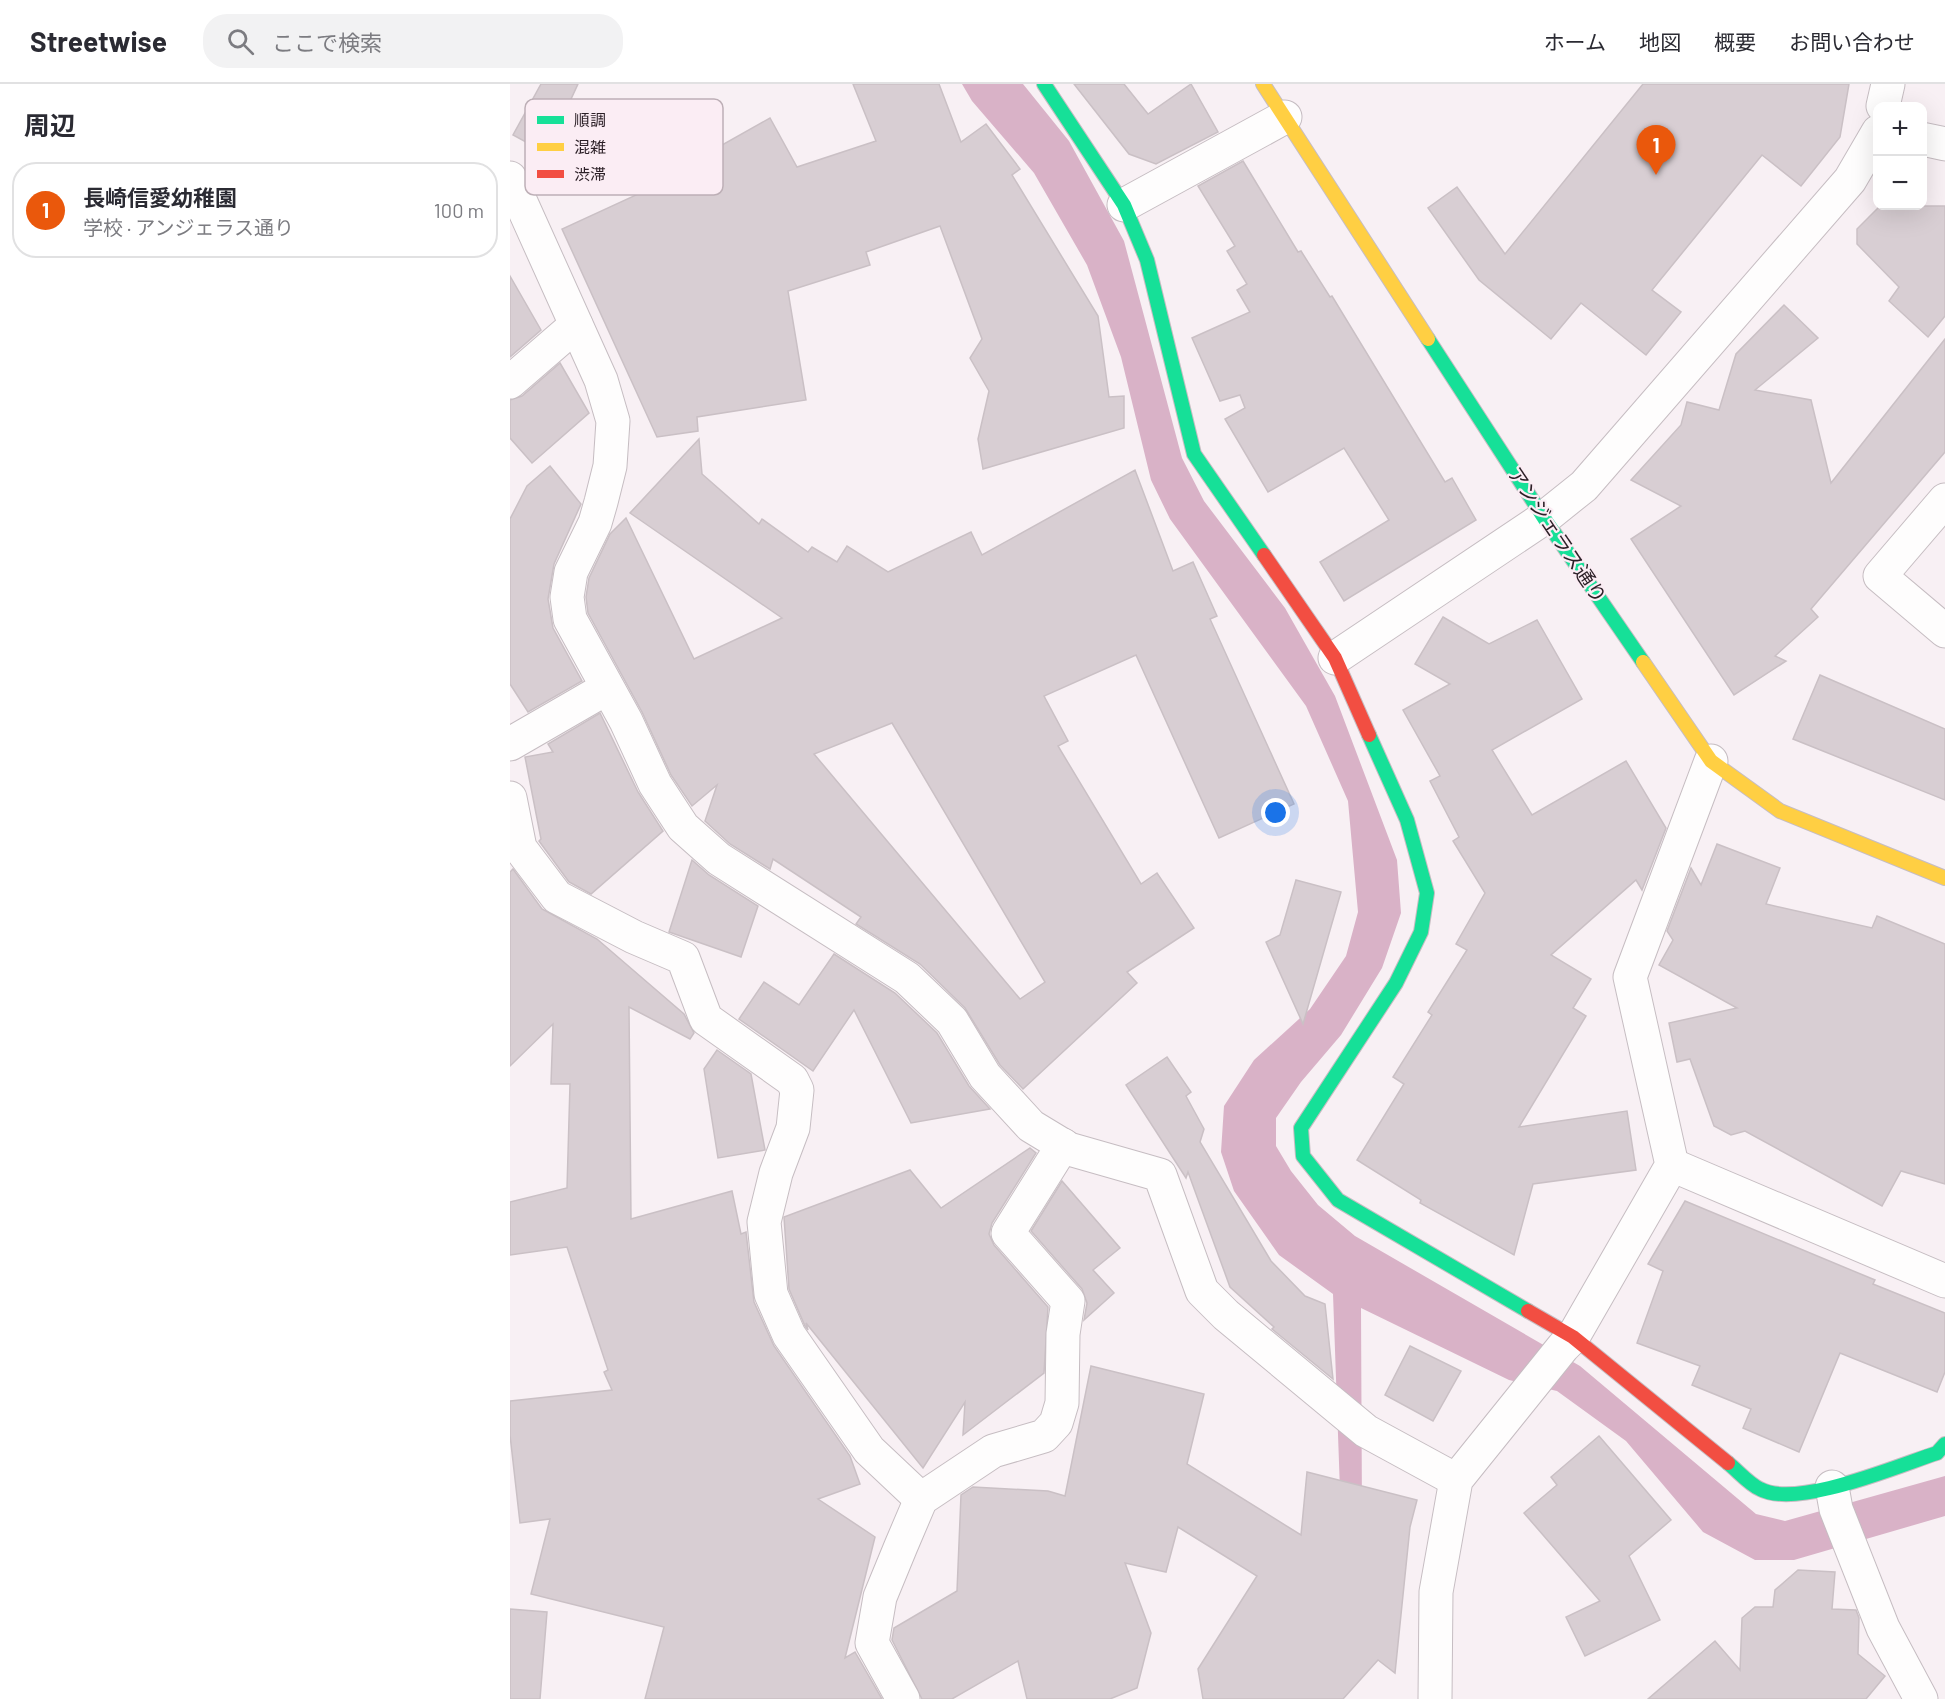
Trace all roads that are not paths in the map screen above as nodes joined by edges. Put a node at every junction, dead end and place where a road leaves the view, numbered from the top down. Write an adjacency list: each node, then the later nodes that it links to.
1 (1044, 84): 10 (street)
2 (1263, 84): 5 (street, アンジェラス通り)
3 (1888, 84): 4 (street)
4 (1884, 102)
5 (1285, 117): 10 (street); 14 (street, アンジェラス通り)
6 (1927, 140): 8 (street)
7 (1873, 141): 14 (street)
8 (1945, 144)
9 (510, 178): 11 (street)
10 (1124, 204): 16 (street)
11 (576, 325): 12 (street); 17 (street)
12 (510, 382)
13 (1945, 501): 15 (street)
14 (1544, 518): 16 (street); 19 (street, アンジェラス通り)
15 (1945, 631)
16 (1335, 658): 25 (street)
17 (607, 688): 18 (street); 22 (street)
18 (510, 744)
19 (1711, 761): 21 (street, アンジェラス通り); 23 (street)
20 (510, 798): 29 (street)
21 (1945, 878)
22 (1063, 1145): 27 (street); 29 (street)
23 (1672, 1166): 24 (street); 25 (street)
24 (1945, 1281)
25 (1568, 1342): 27 (street); 28 (street)
26 (1945, 1444): 28 (street)
27 (1456, 1479): 31 (street)
28 (1834, 1498): 32 (street)
29 (921, 1499): 30 (street)
30 (903, 1699)
31 (1435, 1699)
32 (1921, 1699)

